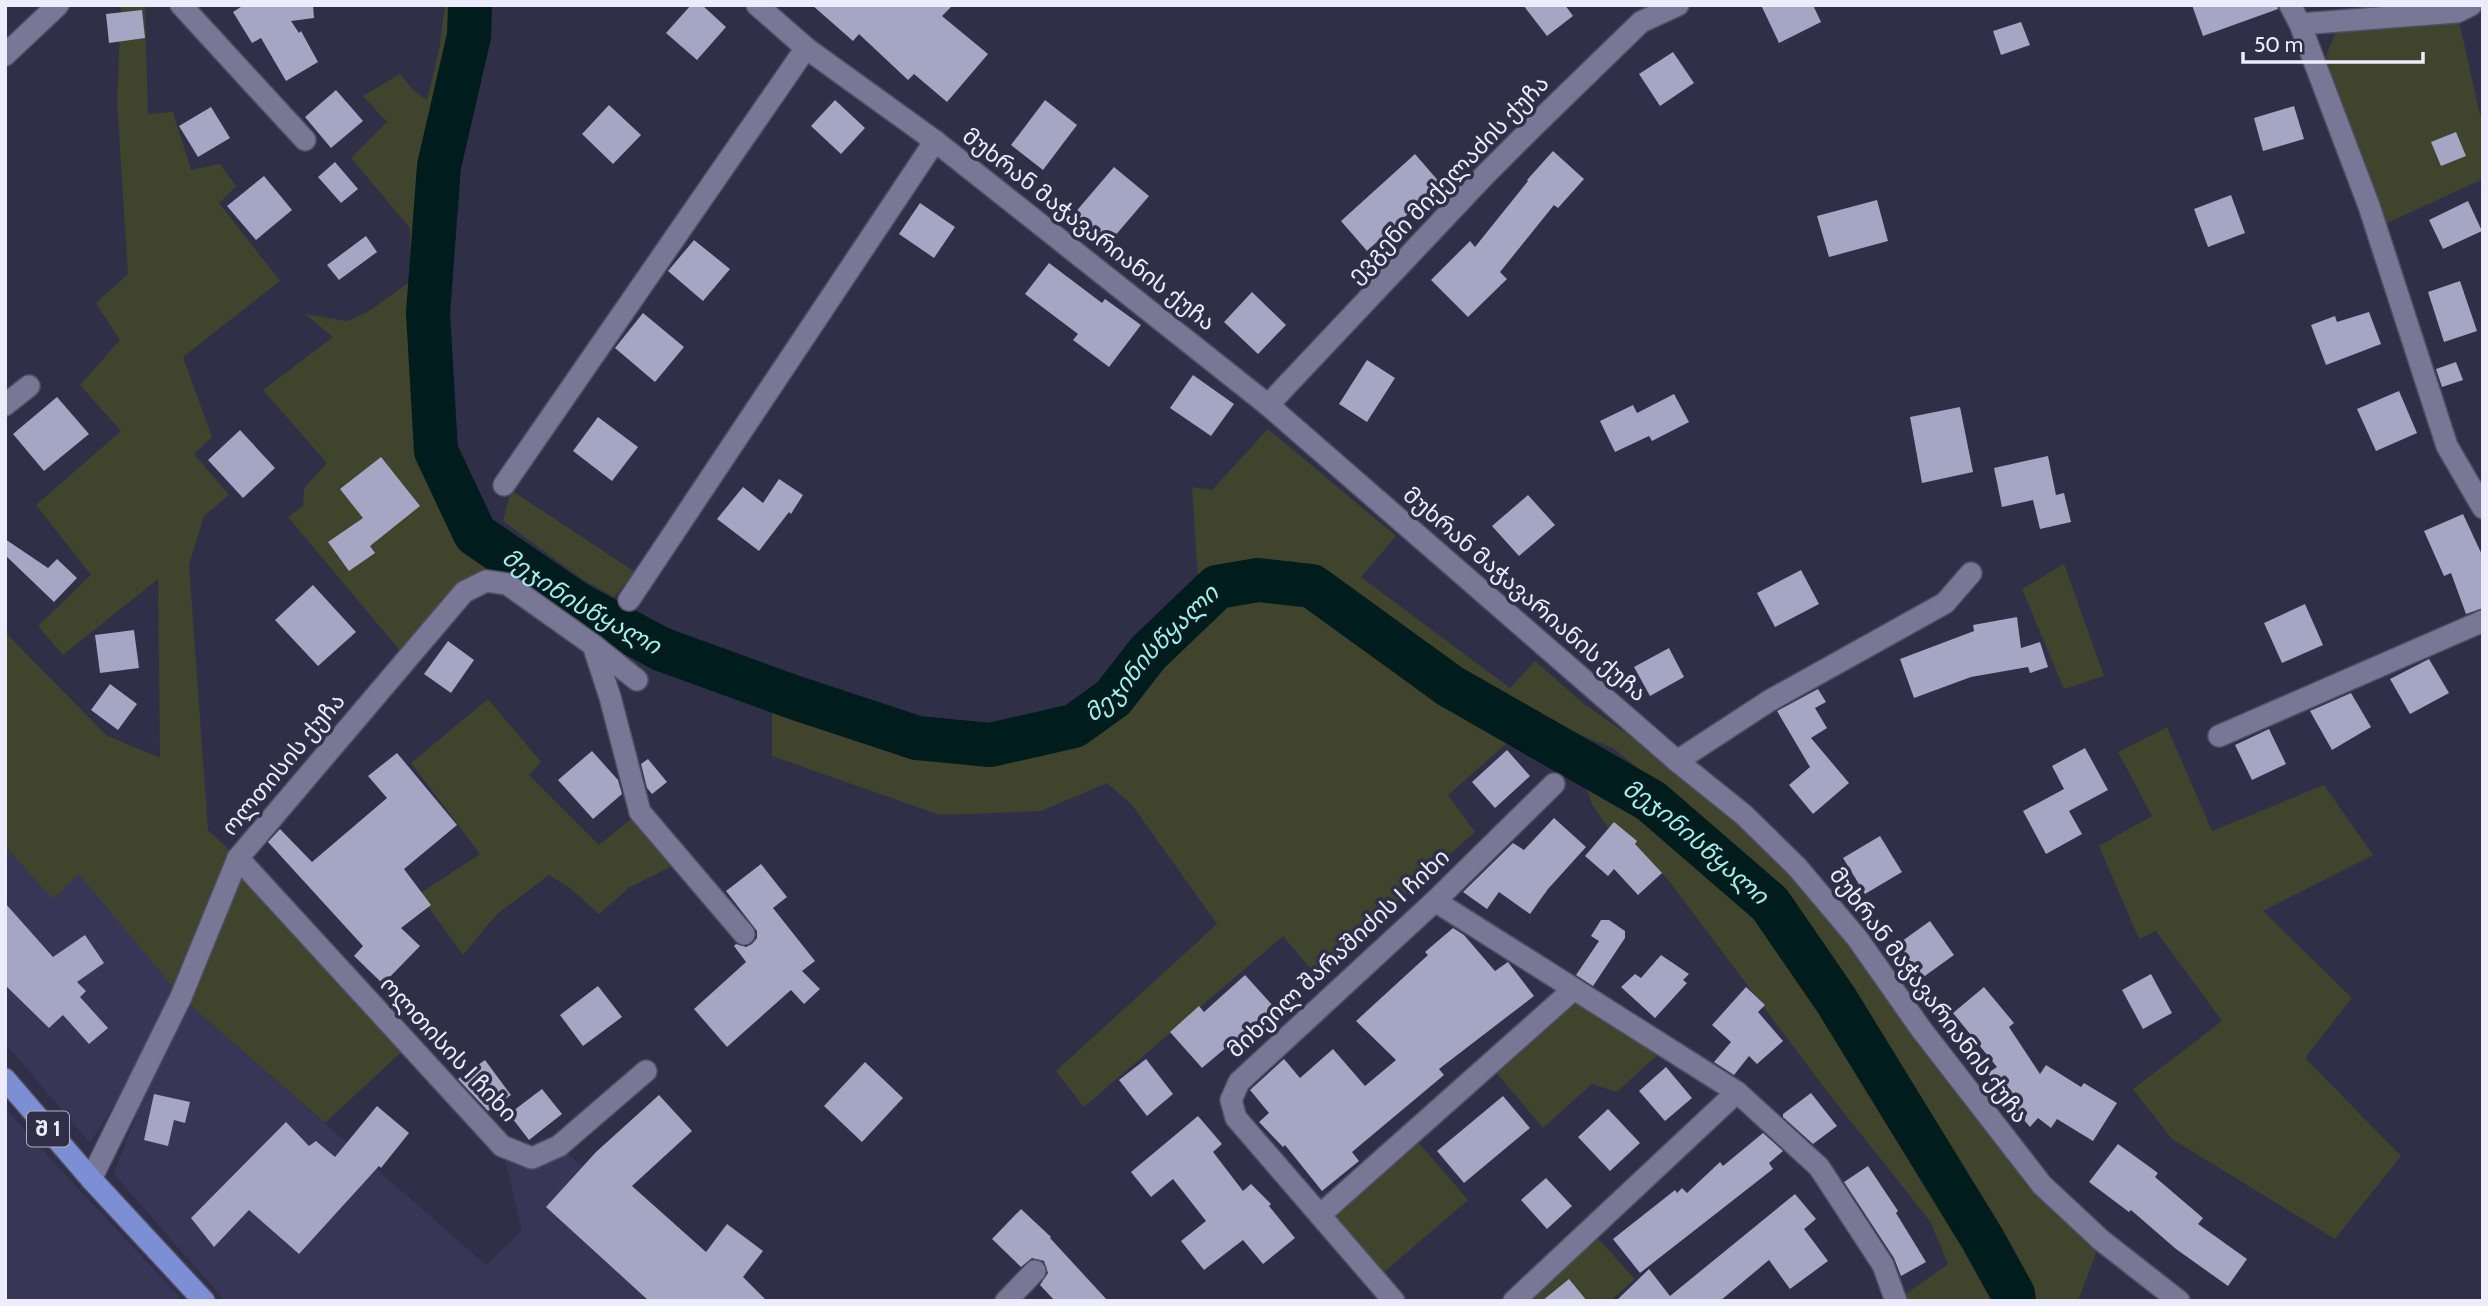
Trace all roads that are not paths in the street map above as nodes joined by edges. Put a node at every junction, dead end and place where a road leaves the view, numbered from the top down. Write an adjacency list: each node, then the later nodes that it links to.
1 (58, 5): 8 (street)
2 (181, 5): 9 (street)
3 (757, 5): 7 (street, მუხრან მაჭავარიანის ქუჩა)
4 (1678, 5): 13 (street, ევგენი მიქელაძის ქუჩა)
5 (2471, 5): 6 (street)
6 (2295, 14): 15 (street)
7 (806, 48): 10 (street, მუხრან მაჭავარიანის ქუჩა); 14 (street)
8 (5, 55)
9 (305, 140)
10 (935, 141): 13 (street, მუხრან მაჭავარიანის ქუჩა); 18 (street)
11 (29, 386): 12 (street)
12 (5, 405)
13 (1268, 405): 23 (street, მუხრან მაჭავარიანის ქუჩა)
14 (504, 485)
15 (2477, 485): 16 (street)
16 (2483, 508)
17 (1971, 573): 23 (street)
18 (628, 600)
19 (2483, 621): 22 (street)
20 (593, 645): 21 (street, ოლთისის ქუჩა); 25 (street, ოლთისის ქუჩა); 27 (street)
21 (637, 680)
22 (2219, 736)
23 (1677, 761): 40 (street, მუხრან მაჭავარიანის ქუჩა)
24 (1554, 784): 26 (street, მიხეილ შარაშიძის I ჩიხი)
25 (238, 858): 29 (street, ოლთისის I ჩიხი); 32 (street, ოლთისის ქუჩა)
26 (1435, 901): 28 (street); 33 (street, მიხეილ შარაშიძის I ჩიხი)
27 (744, 934)
28 (1574, 989): 31 (street); 33 (street)
29 (646, 1071)
30 (5, 1079): 32 (highway, შ 1)
31 (1737, 1092): 38 (street); 39 (street)
32 (92, 1179): 35 (highway, შ 1)
33 (1320, 1215): 37 (street, მიხეილ შარაშიძის I ჩიხი)
34 (1035, 1271): 36 (street)
35 (204, 1301)
36 (1006, 1301)
37 (1394, 1301)
38 (1514, 1301)
39 (1896, 1301)
40 (2179, 1301)

